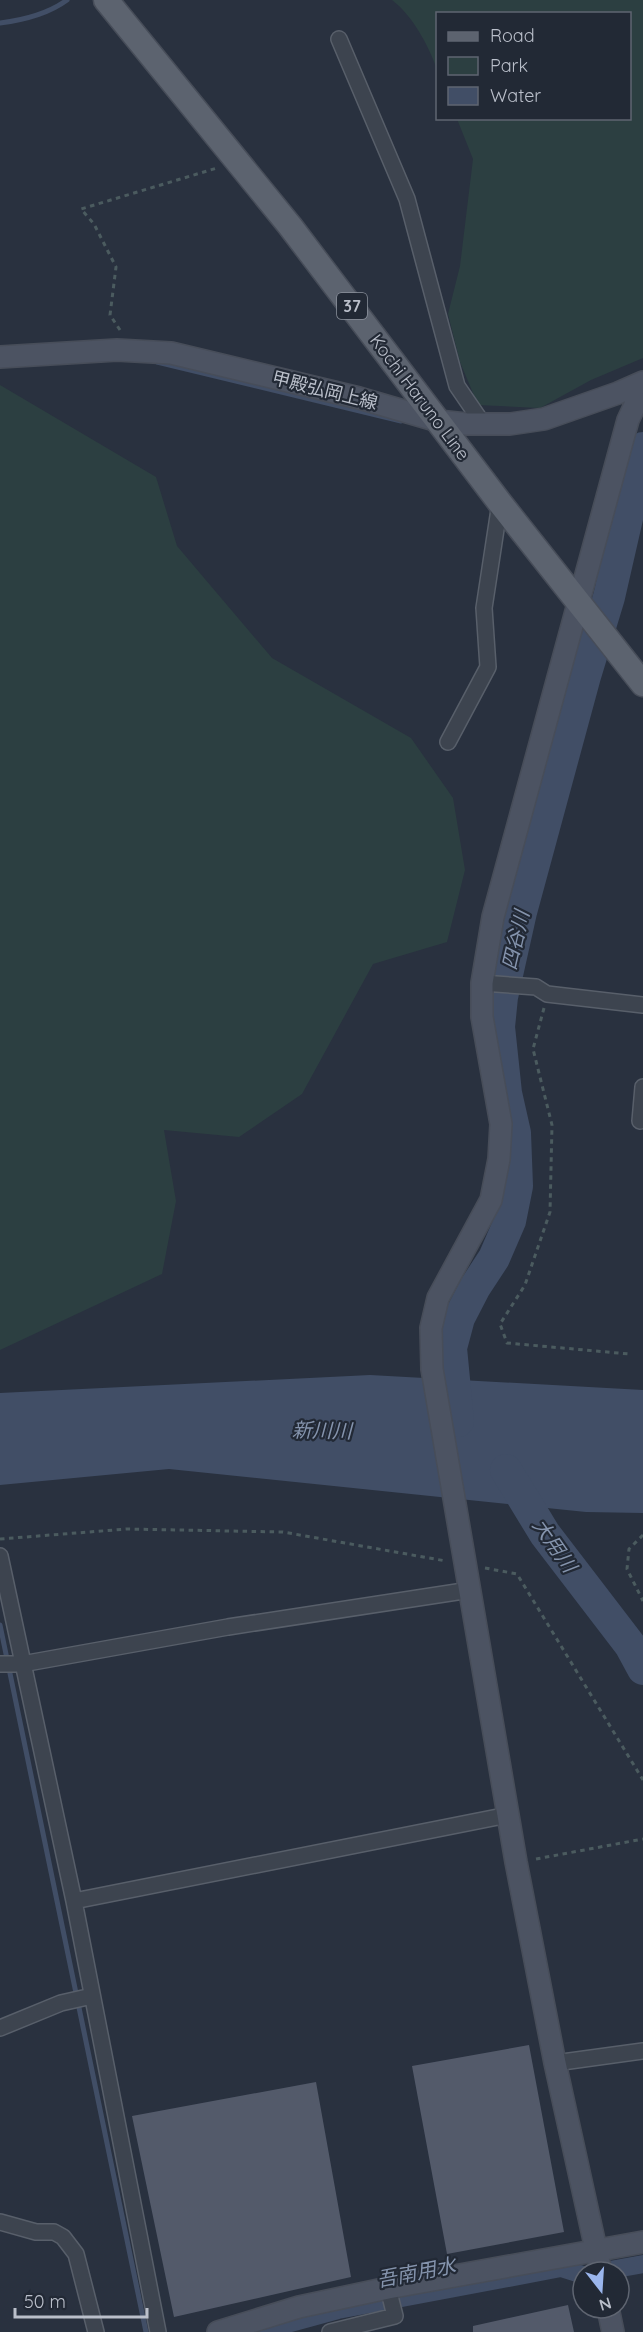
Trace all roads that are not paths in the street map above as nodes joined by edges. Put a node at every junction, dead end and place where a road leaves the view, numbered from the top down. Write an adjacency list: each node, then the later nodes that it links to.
1 (106, 0): 6 (main road, Kochi Haruno Line / 37)
2 (339, 39): 7 (street)
3 (0, 357): 6 (street, 甲殿弘岡上線)
4 (643, 382): 7 (street, 甲殿弘岡上線)
5 (643, 388): 9 (street)
6 (438, 421): 7 (street, 甲殿弘岡上線); 8 (main road, Kochi Haruno Line / 37)
7 (483, 424)
8 (500, 503): 9 (main road, Kochi Haruno Line / 37); 11 (street)
9 (586, 609): 10 (main road, Kochi Haruno Line / 37); 12 (street)
10 (643, 684)
11 (448, 742)
12 (490, 983): 13 (street); 17 (street)
13 (643, 1005)
14 (643, 1087): 15 (street)
15 (640, 1121)
16 (0, 1556): 19 (street)
17 (470, 1590): 19 (street); 20 (street)
18 (0, 1664): 19 (street)
19 (22, 1664): 21 (street)
20 (508, 1815): 21 (street); 25 (street)
21 (74, 1901): 22 (street)
22 (92, 1996): 23 (street); 33 (street)
23 (0, 2028)
24 (643, 2051): 25 (street)
25 (555, 2063): 28 (street)
26 (0, 2222): 32 (street)
27 (643, 2242): 29 (street)
28 (599, 2260)
29 (603, 2260)
30 (571, 2266): 31 (street)
31 (389, 2291): 34 (street); 35 (street)
32 (96, 2332)
33 (158, 2332)
34 (218, 2332)
35 (330, 2332)

